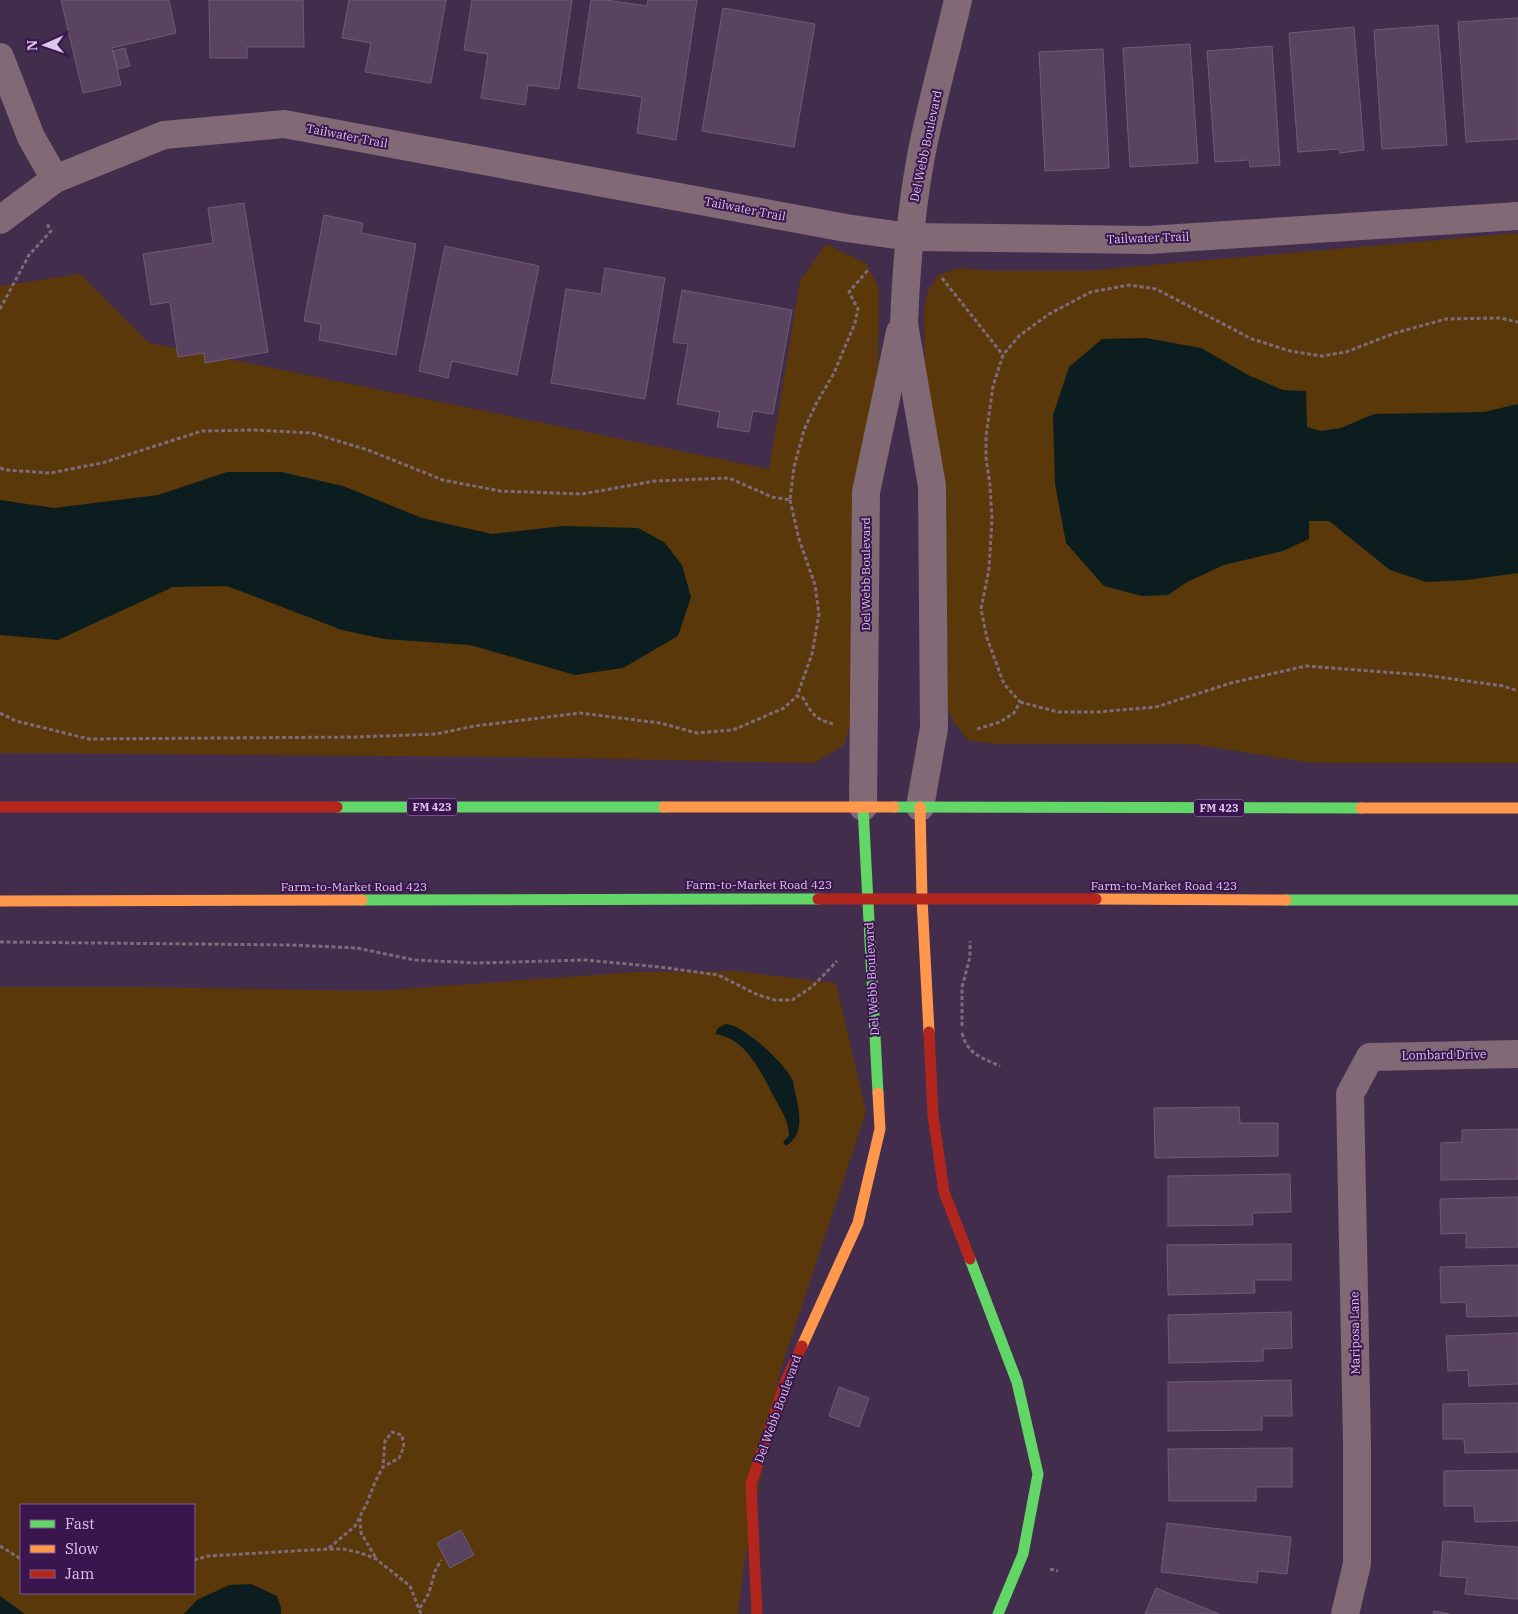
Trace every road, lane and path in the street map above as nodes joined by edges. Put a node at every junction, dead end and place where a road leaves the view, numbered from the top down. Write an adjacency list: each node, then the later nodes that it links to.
1 (958, 0): 7 (street, Del Webb Boulevard)
2 (0, 57): 3 (street)
3 (55, 179): 4 (street, Tailwater Trail); 7 (street, Tailwater Trail)
4 (31, 197): 6 (street, Tailwater Trail); 10 (path)
5 (1518, 216): 7 (street, Tailwater Trail)
6 (0, 220)
7 (910, 237): 12 (street, Del Webb Boulevard)
8 (868, 270): 15 (path)
9 (942, 278): 13 (path)
10 (0, 309)
11 (1518, 322): 13 (path)
12 (904, 324): 23 (street, Del Webb Boulevard); 24 (street, Del Webb Boulevard)
13 (1003, 355): 18 (path)
14 (0, 468): 15 (path)
15 (790, 500): 17 (path)
16 (1518, 691): 18 (path)
17 (796, 696): 19 (path); 20 (path)
18 (1020, 702): 21 (path)
19 (0, 713)
20 (836, 725)
21 (977, 729)
22 (0, 807): 23 (main road, FM 423)
23 (864, 807): 24 (main road, FM 423); 26 (main road, Del Webb Boulevard)
24 (920, 807): 25 (main road, FM 423); 27 (main road, Del Webb Boulevard)
25 (1518, 808)
26 (867, 899): 27 (main road, Farm-to-Market Road 423); 28 (main road, Farm-to-Market Road 423); 46 (main road, Del Webb Boulevard)
27 (922, 899): 29 (main road, Farm-to-Market Road 423); 47 (main road, Del Webb Boulevard)
28 (0, 900)
29 (1518, 900)
30 (970, 940): 35 (path)
31 (0, 942): 32 (path)
32 (837, 962)
33 (1518, 1054): 34 (street, Lombard Drive)
34 (1370, 1057): 48 (street, Mariposa Lane)
35 (1000, 1066)
36 (383, 1467): 36 (path); 37 (path)
37 (360, 1517): 39 (path); 41 (path)
38 (0, 1546): 40 (path)
39 (328, 1549): 41 (path); 42 (path)
40 (20, 1558)
41 (376, 1558): 44 (path)
42 (195, 1560)
43 (441, 1560): 44 (path)
44 (419, 1609): 45 (path)
45 (421, 1614)
46 (757, 1614)
47 (998, 1614)
48 (1345, 1614)

